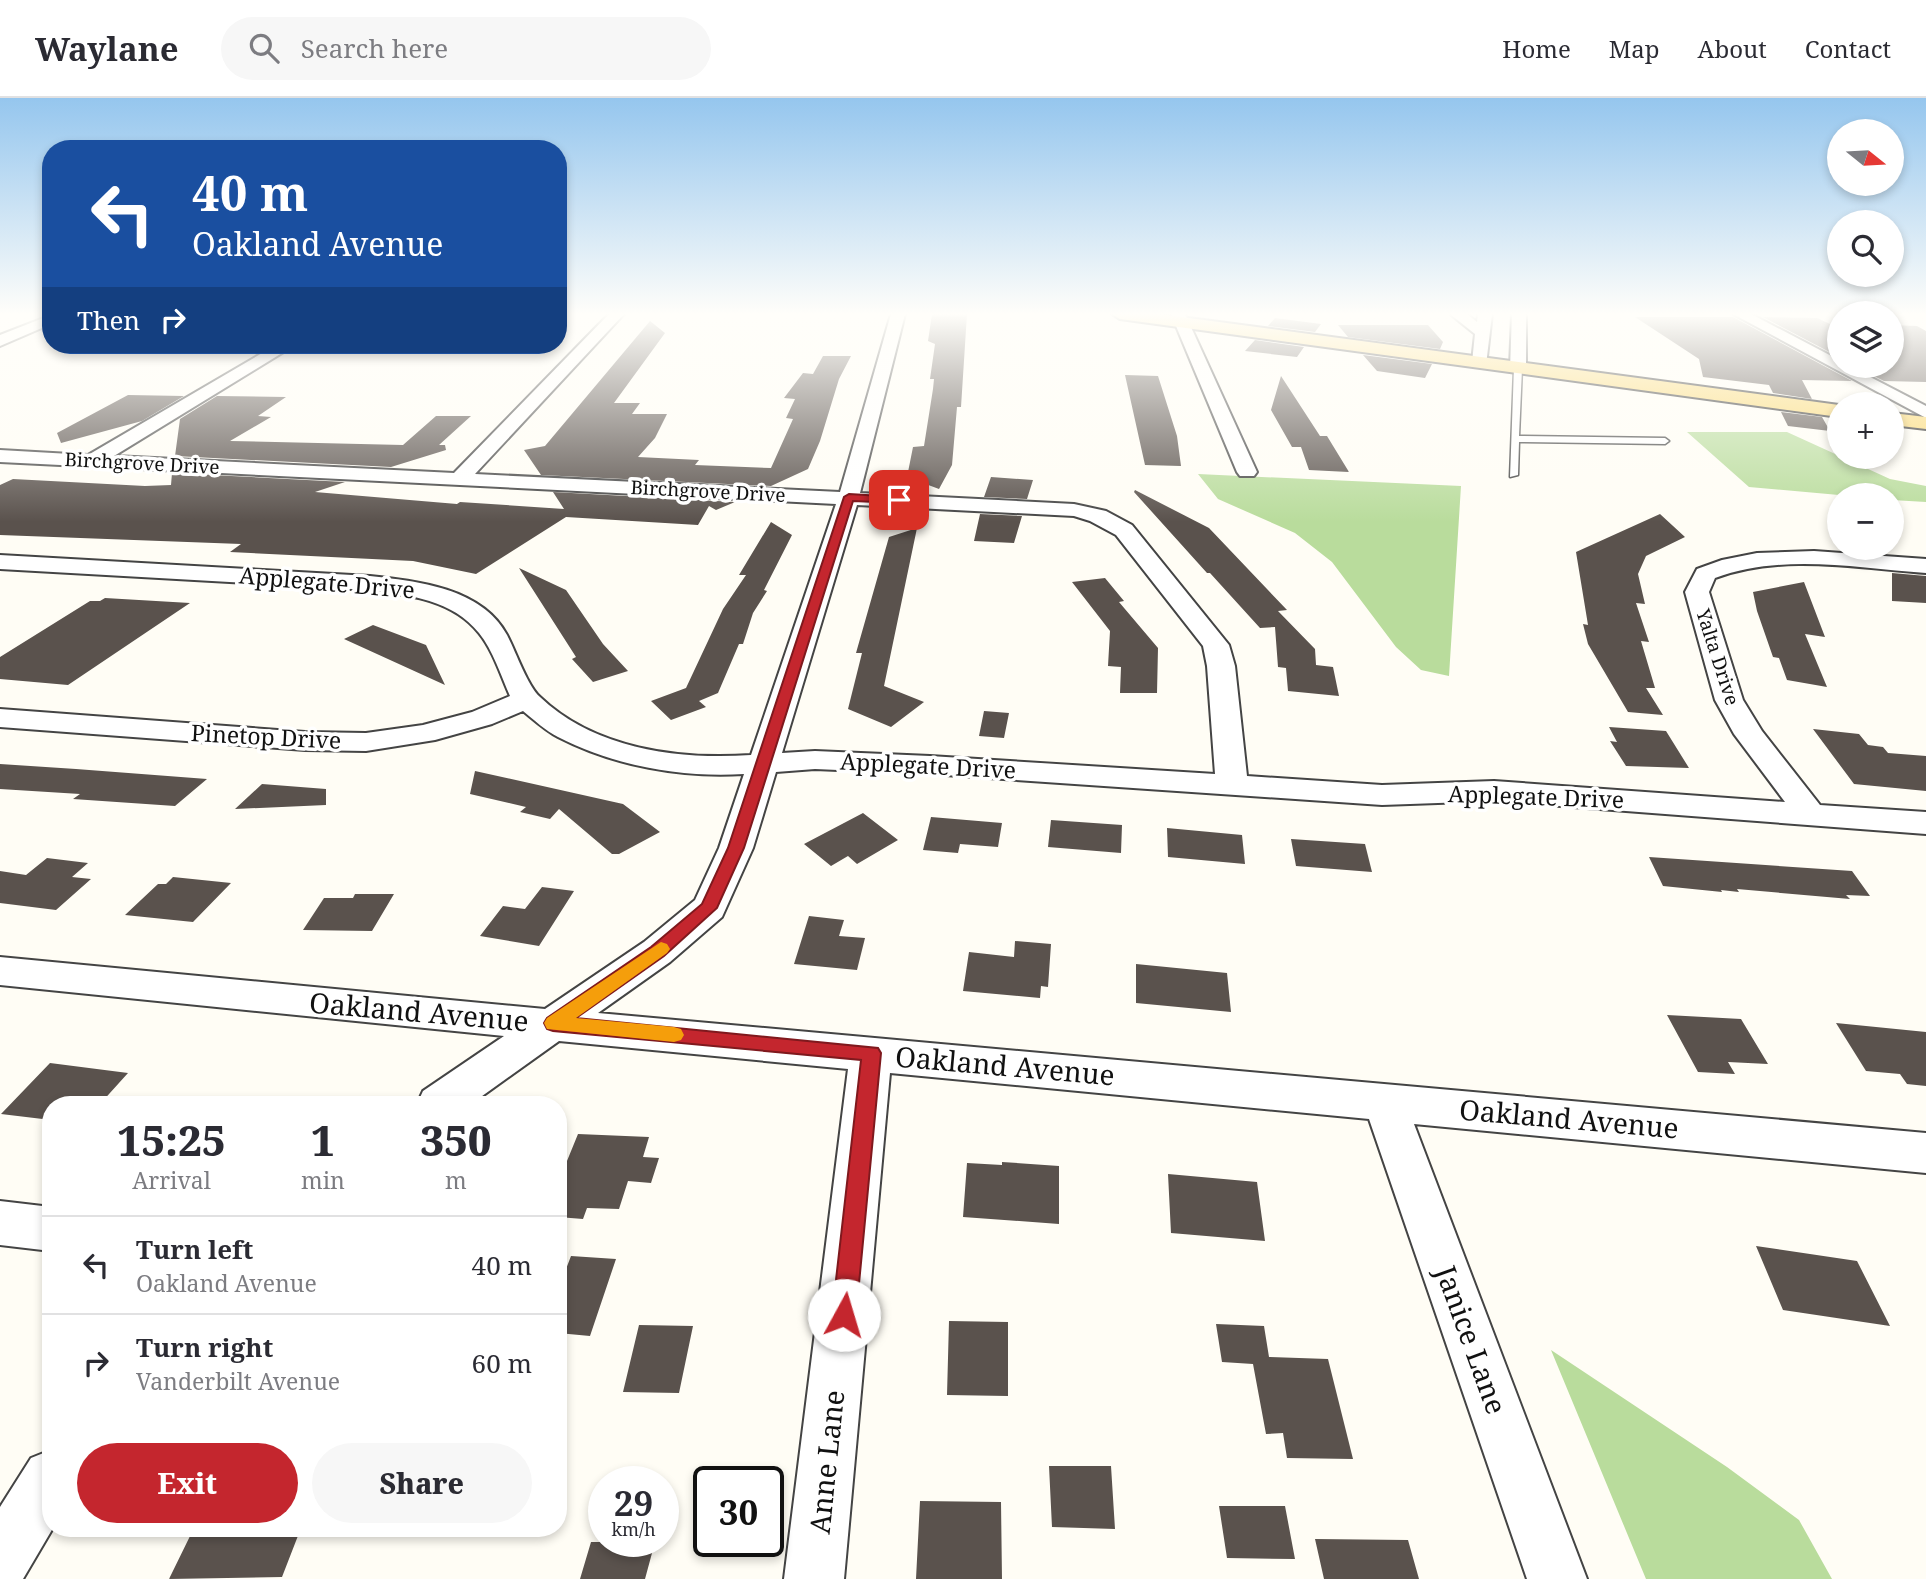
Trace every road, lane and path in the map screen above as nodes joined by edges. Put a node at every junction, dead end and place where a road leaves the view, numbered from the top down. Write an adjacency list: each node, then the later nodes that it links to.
1 (223, 383): 15 (street)
2 (551, 383): 18 (street)
3 (879, 383): 19 (street)
4 (1208, 383): 16 (street)
5 (1517, 383): 12 (lane)
6 (1631, 383): 8 (main road)
7 (1870, 383): 9 (street)
8 (1827, 409)
9 (1926, 413)
10 (1904, 420): 11 (main road)
11 (1926, 423)
12 (1514, 439): 13 (lane); 17 (lane)
13 (1665, 441)
14 (0, 456): 15 (street, Birchgrove Drive)
15 (93, 460): 18 (street, Birchgrove Drive)
16 (1247, 472)
17 (1513, 475)
18 (459, 479): 19 (street, Birchgrove Drive)
19 (849, 497): 24 (street); 25 (street, Birchgrove Drive)
20 (0, 562): 22 (street, Applegate Drive)
21 (1926, 566): 26 (street, Yalta Drive)
22 (526, 700): 23 (street, Pinetop Drive); 24 (street, Applegate Drive)
23 (0, 718)
24 (763, 764): 25 (street, Applegate Drive); 29 (street)
25 (1232, 786): 26 (street, Applegate Drive)
26 (1811, 815): 27 (street, Applegate Drive)
27 (1926, 823)
28 (0, 971): 29 (street, Oakland Avenue)
29 (553, 1023): 30 (street, Oakland Avenue); 31 (street)
30 (871, 1053): 32 (street, Oakland Avenue); 38 (street, Anne Lane)
31 (449, 1096)
32 (1384, 1101): 33 (street, Oakland Avenue); 39 (street, Janice Lane)
33 (1926, 1153)
34 (0, 1223): 35 (street)
35 (42, 1228)
36 (42, 1493): 37 (street)
37 (0, 1561)
38 (814, 1579)
39 (1558, 1579)

